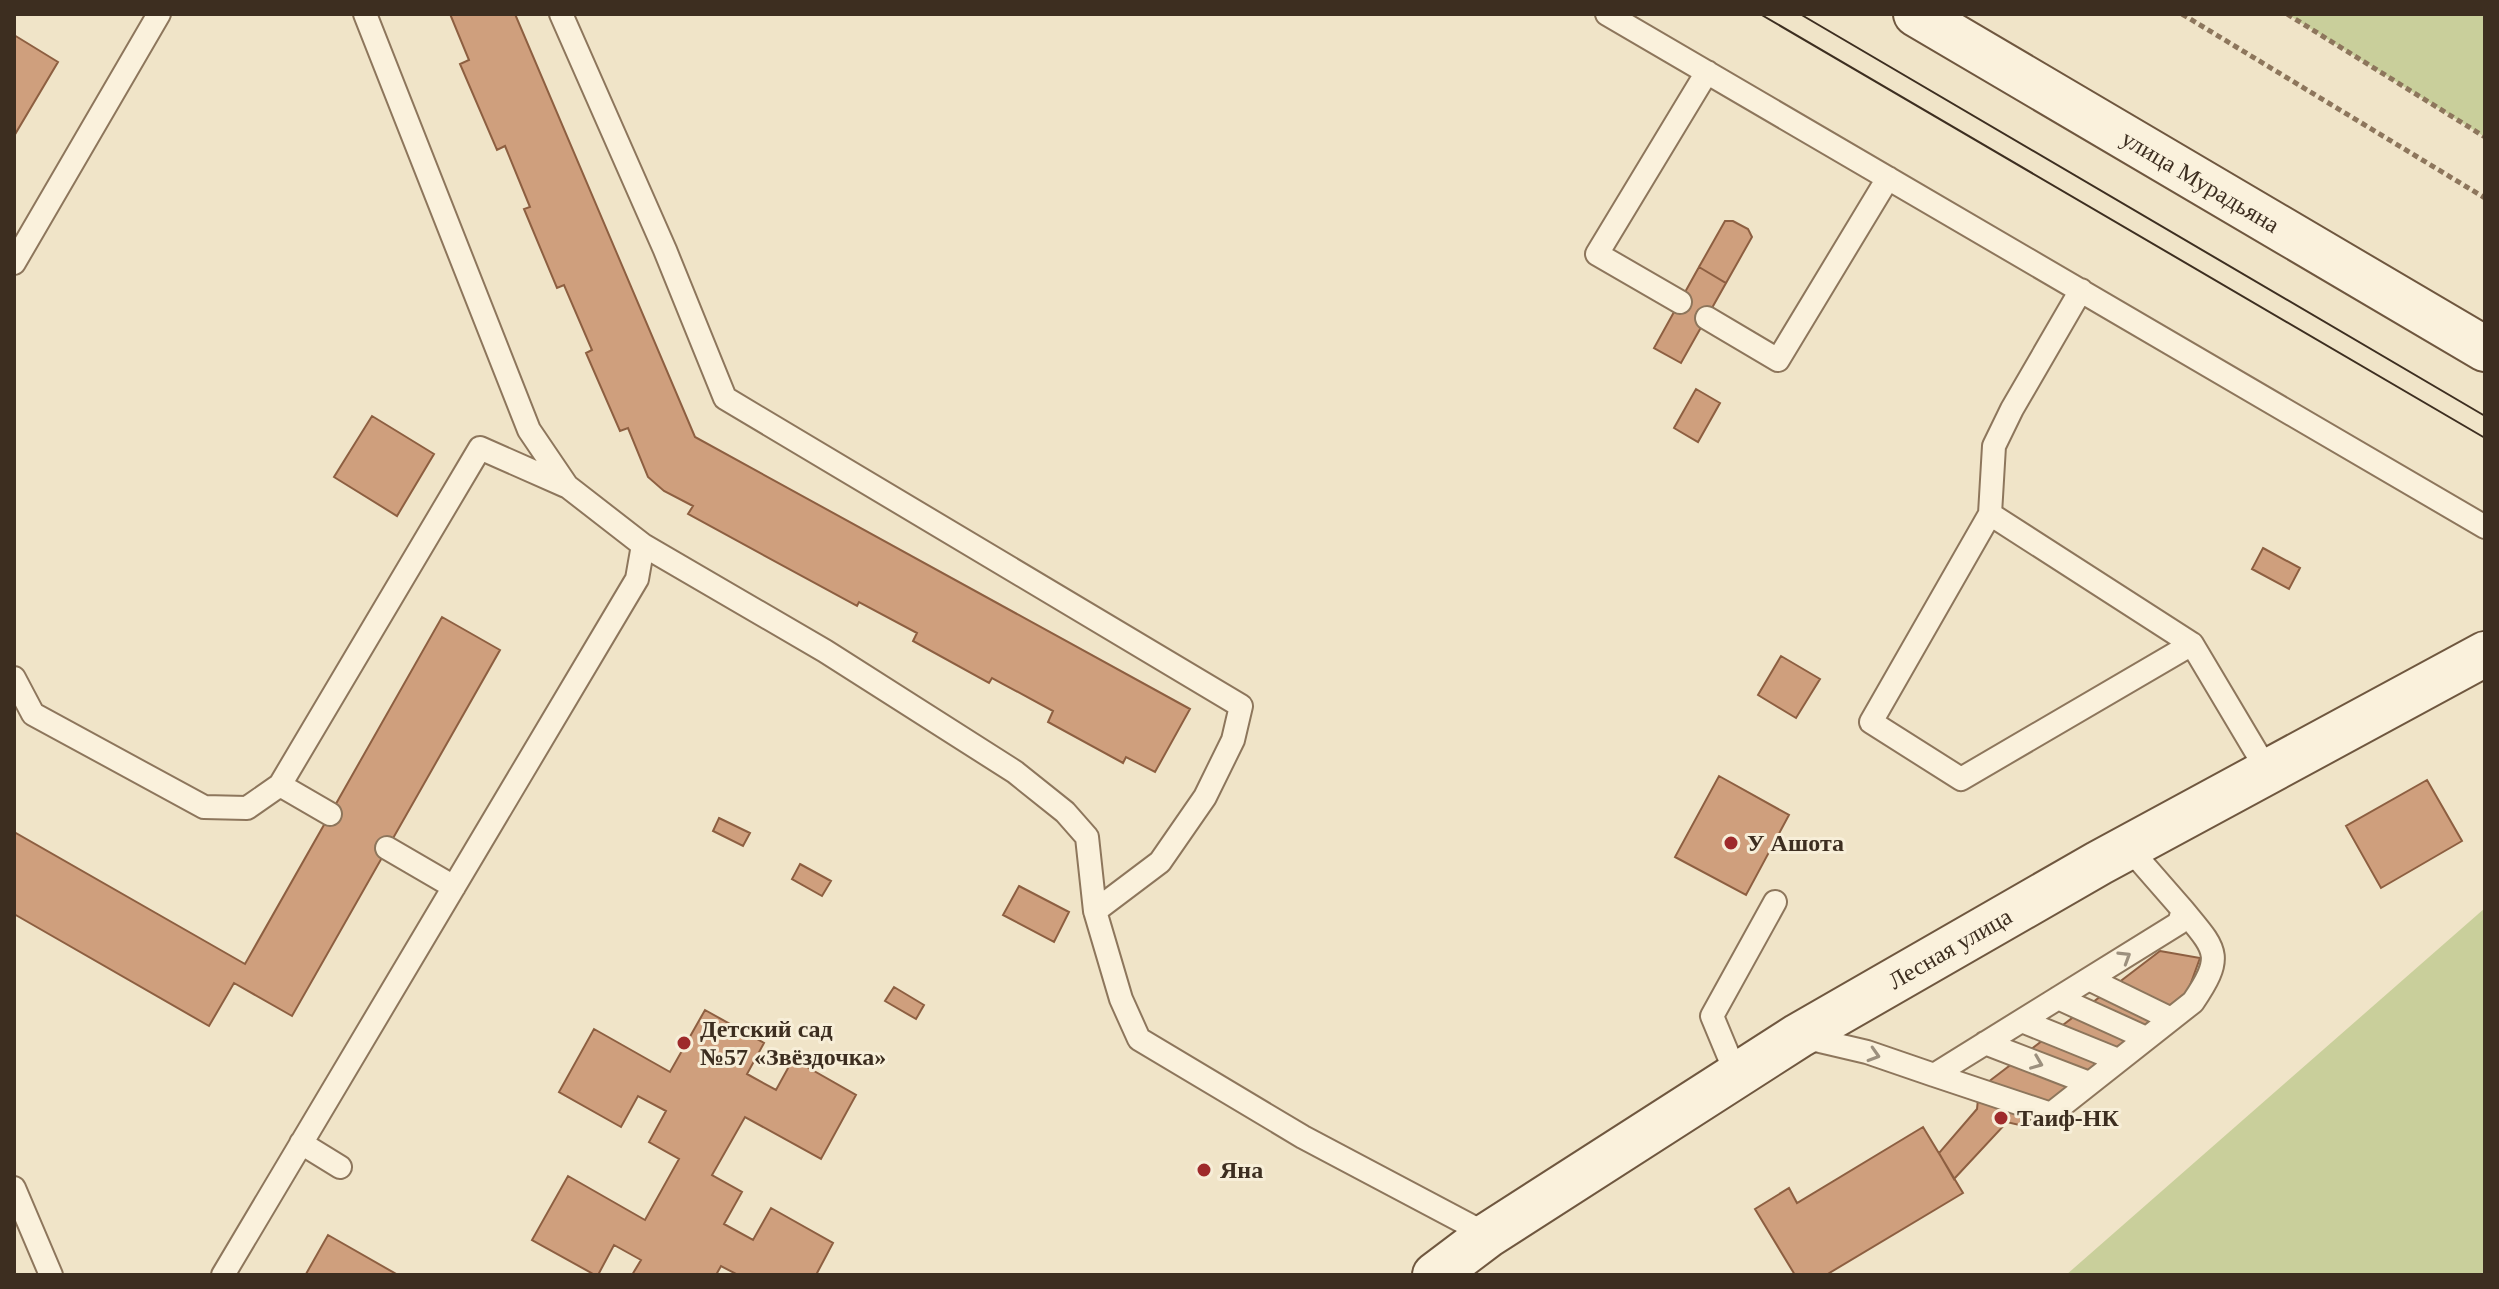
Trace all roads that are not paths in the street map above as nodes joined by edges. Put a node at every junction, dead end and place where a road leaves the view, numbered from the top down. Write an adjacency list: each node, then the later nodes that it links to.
1 (159, 14): 8 (lane)
2 (365, 14): 13 (lane)
3 (561, 14): 28 (lane)
4 (1607, 14): 6 (lane)
5 (1916, 14): 12 (main road, улица Мурадьяна)
6 (1707, 72): 7 (lane); 10 (lane)
7 (1888, 178): 9 (lane); 11 (lane)
8 (14, 263)
9 (2081, 290): 14 (lane); 15 (lane)
10 (1680, 302)
11 (1707, 318)
12 (2485, 349)
13 (567, 486): 16 (lane); 21 (lane)
14 (1990, 514): 17 (lane); 17 (lane)
15 (2485, 527)
16 (643, 545): 25 (lane); 28 (lane)
17 (2192, 644): 20 (lane)
18 (2485, 654): 20 (main road, Лесная улица)
19 (14, 678): 21 (lane)
20 (2267, 770): 23 (main road, Лесная улица)
21 (280, 785): 22 (lane)
22 (330, 814)
23 (2128, 847): 27 (lane); 33 (main road, Лесная улица)
24 (387, 848): 25 (lane)
25 (454, 887): 40 (lane)
26 (1775, 902): 38 (lane)
27 (2183, 910): 29 (lane, one-way to 27); 31 (lane)
28 (1095, 911): 43 (lane)
29 (2089, 979): 30 (lane); 31 (lane)
30 (2058, 998): 32 (lane); 34 (lane)
31 (2171, 1019): 34 (lane)
32 (2022, 1021): 35 (lane); 36 (lane)
33 (1798, 1036): 37 (lane, one-way to 37); 38 (main road, Лесная улица)
34 (2146, 1038): 36 (lane)
35 (1985, 1043): 37 (lane); 39 (lane, one-way to 39)
36 (2118, 1060): 39 (lane)
37 (1934, 1075): 39 (lane)
38 (1737, 1076): 43 (main road, Лесная улица)
39 (2089, 1083)
40 (301, 1143): 41 (lane); 45 (lane)
41 (340, 1167)
42 (14, 1188): 44 (lane)
43 (1488, 1235): 46 (main road, Лесная улица)
44 (51, 1275)
45 (223, 1275)
46 (1435, 1275)

